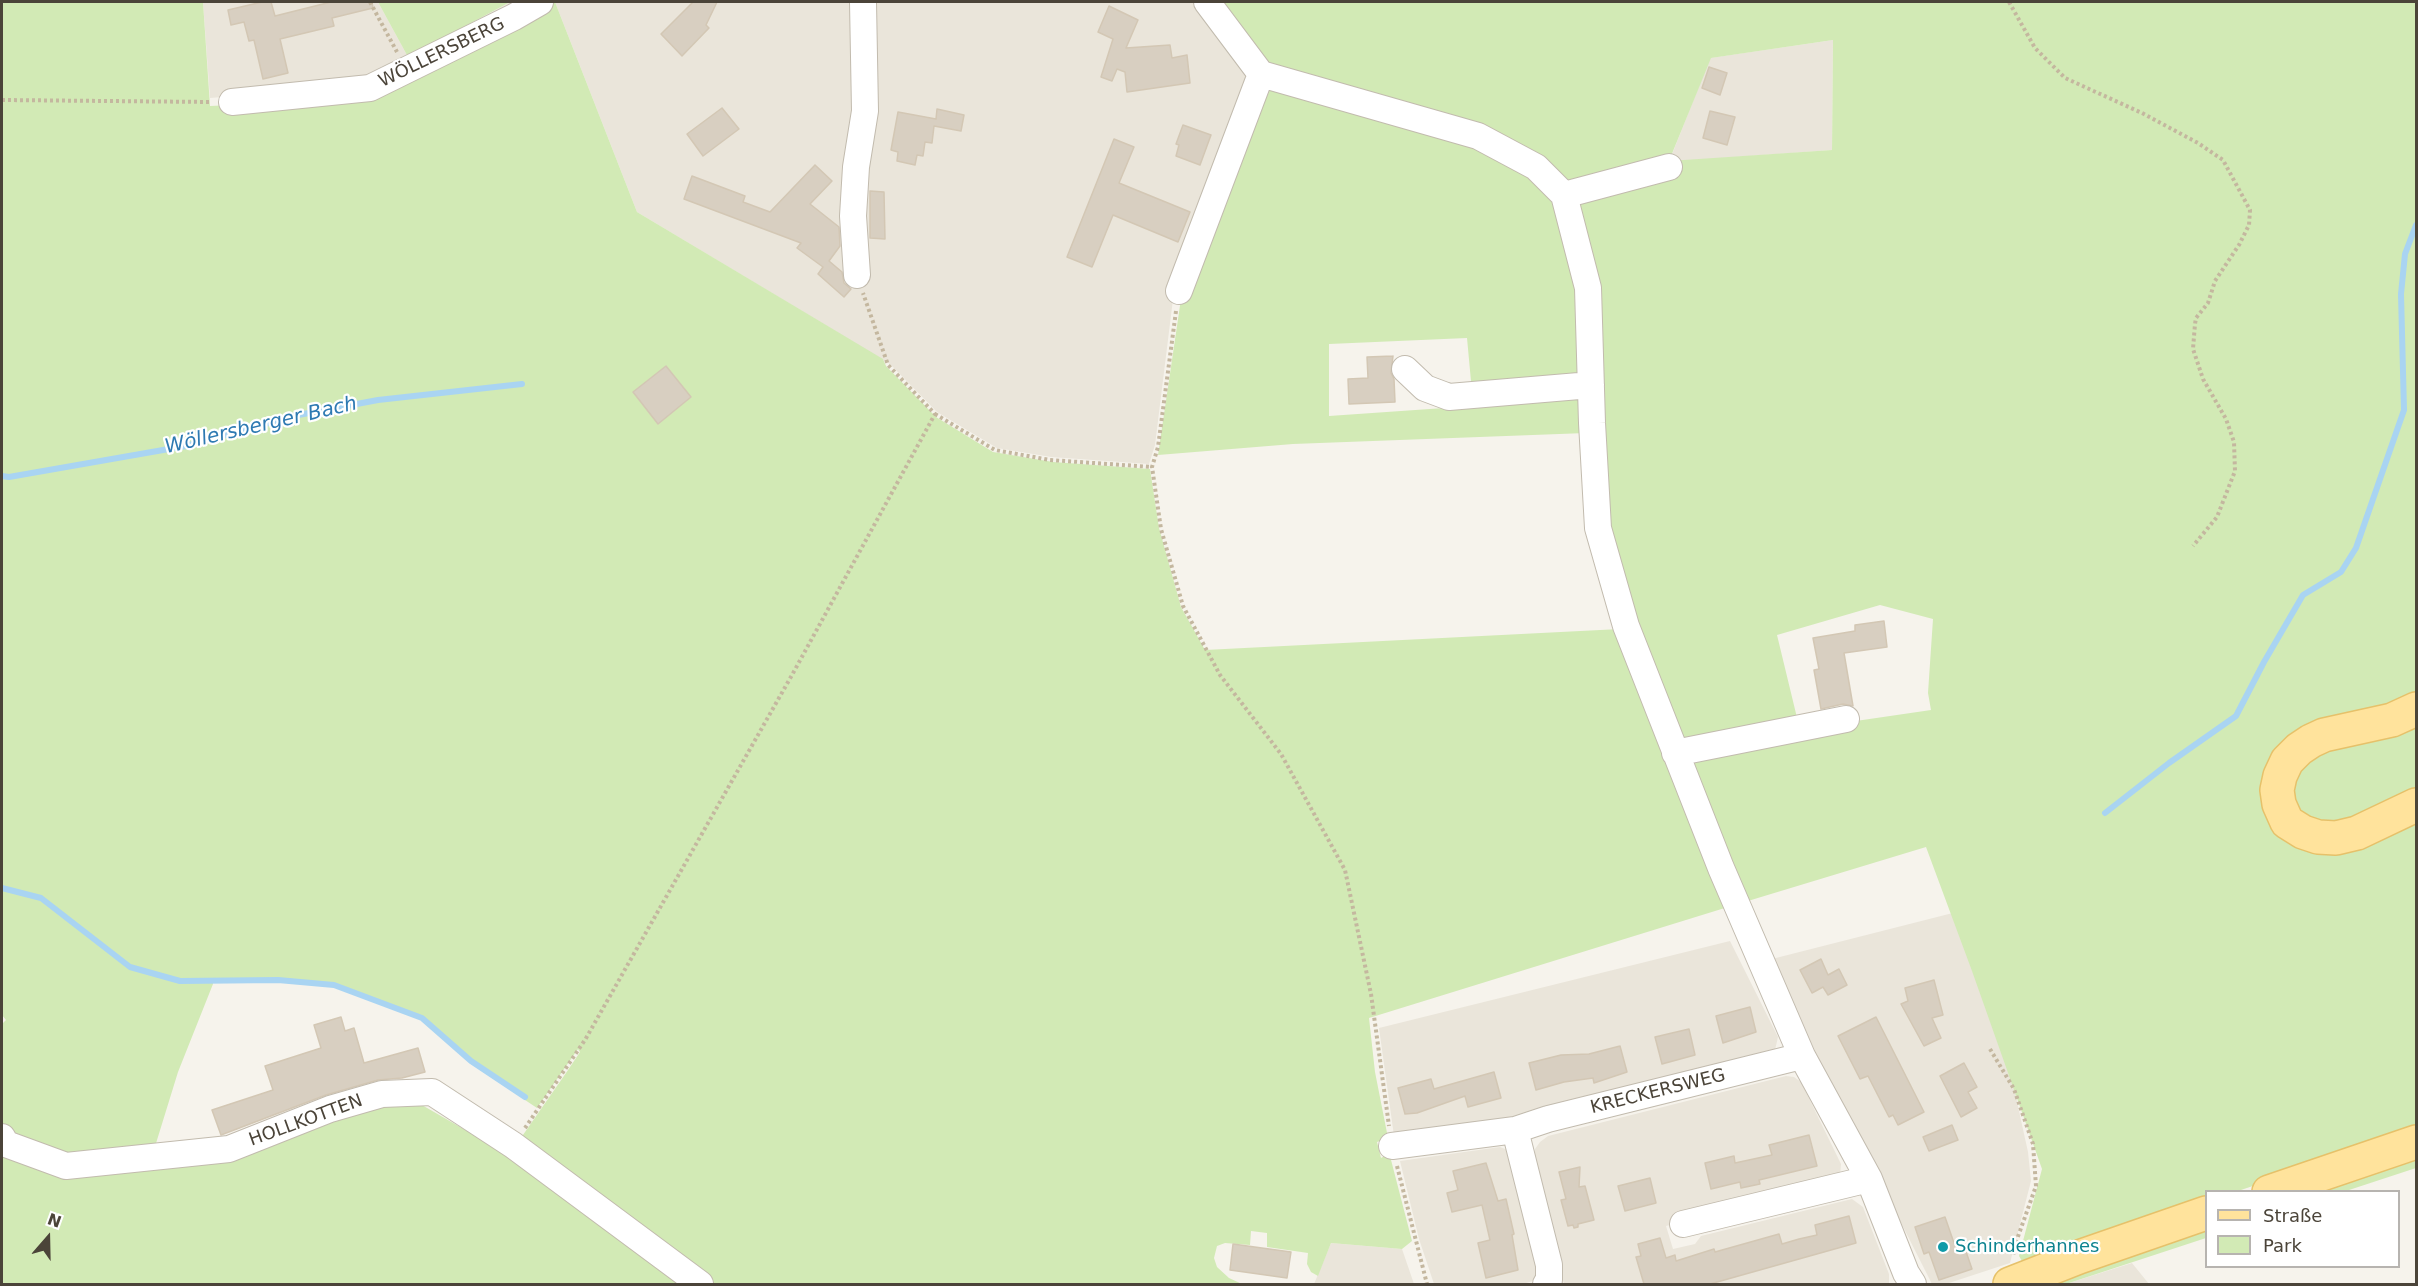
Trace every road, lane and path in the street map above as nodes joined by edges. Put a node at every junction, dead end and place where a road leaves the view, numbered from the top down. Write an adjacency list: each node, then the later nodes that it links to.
1 (370, 2): 7 (path)
2 (540, 2): 7 (street, WÖLLERSBERG)
3 (863, 2): 12 (street)
4 (1207, 2): 6 (street)
5 (2009, 2): 18 (path)
6 (1256, 67): 11 (street); 13 (street)
7 (407, 71): 9 (street, WÖLLERSBERG)
8 (2, 100): 9 (path)
9 (232, 102)
10 (1669, 167): 11 (street)
11 (1564, 195): 15 (street)
12 (857, 275): 16 (path)
13 (1179, 291): 17 (path)
14 (1405, 369): 15 (street)
15 (1591, 385): 21 (street)
16 (935, 414): 17 (path); 28 (path)
17 (1152, 467): 29 (path)
18 (2193, 546)
19 (2416, 709): 22 (main road)
20 (1846, 718): 21 (street)
21 (1675, 753): 24 (street)
22 (2416, 805)
23 (1990, 1049): 34 (path)
24 (1802, 1056): 25 (street, KRECKERSWEG); 30 (street)
25 (1515, 1130): 29 (street, KRECKERSWEG); 37 (street)
26 (2, 1137): 28 (street, HOLLKOTTEN)
27 (2416, 1142): 31 (main road)
28 (513, 1145): 35 (street, HOLLKOTTEN)
29 (1392, 1146): 36 (path)
30 (1869, 1179): 33 (street); 38 (street)
31 (2272, 1190)
32 (2205, 1213): 34 (main road)
33 (1683, 1224)
34 (2017, 1282)
35 (700, 1284)
36 (1427, 1284)
37 (1546, 1284)
38 (1913, 1284)

